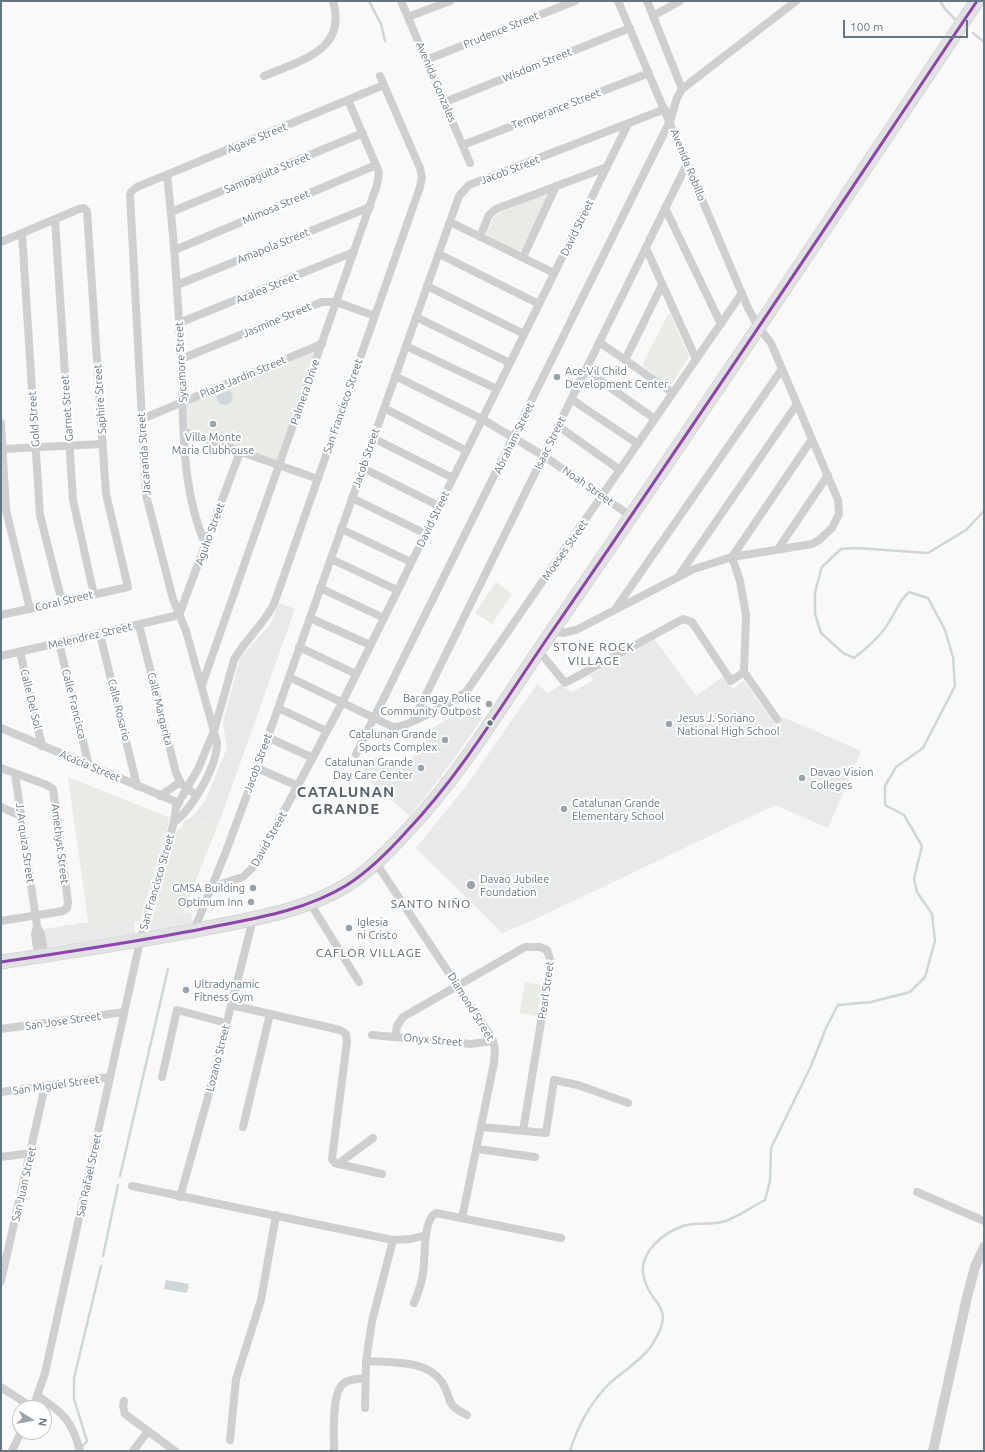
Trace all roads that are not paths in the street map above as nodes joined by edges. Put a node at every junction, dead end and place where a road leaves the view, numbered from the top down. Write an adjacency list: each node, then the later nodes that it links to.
1 (333, 1): 15 (street)
2 (401, 1): 11 (street, Avenida Gonzales)
3 (450, 1): 11 (street)
4 (575, 1): 13 (street, Prudence Street)
5 (618, 1): 12 (street, Avenida Robillo)
6 (647, 1): 10 (street)
7 (680, 1): 10 (street)
8 (796, 1): 18 (street)
9 (977, 1): 57 (main road)
10 (653, 16): 18 (street)
11 (408, 18): 13 (street, Avenida Gonzales)
12 (630, 28): 14 (street, Avenida Robillo); 20 (street, Wisdom Street)
13 (426, 60): 20 (street, Avenida Gonzales)
14 (649, 73): 21 (street, Avenida Robillo); 25 (street, Temperance Street)
15 (264, 76)
16 (380, 76): 17 (street, San Francisco Street)
17 (384, 86): 19 (street, Agave Street); 53 (street, San Francisco Street)
18 (682, 89): 22 (street, Abraham Street)
19 (348, 100): 24 (street, Palmera Drive); 30 (street, Agave Street)
20 (445, 102): 25 (street, Avenida Gonzales)
21 (665, 109): 22 (street, Avenida Robillo); 23 (street, Jacob Street)
22 (670, 121): 27 (street, Avenida Robillo); 82 (street, Abraham Street)
23 (628, 124): 29 (street, David Street); 37 (street, Jacob Street)
24 (363, 133): 28 (street, Palmera Drive); 35 (street, Sampaguita Street)
25 (463, 145): 26 (street, Avenida Gonzales)
26 (470, 163)
27 (687, 164): 34 (street, Isaac Street); 50 (street, Avenida Robillo)
28 (376, 165): 33 (street, Palmera Drive); 42 (street, Mimosa Street)
29 (607, 167): 31 (street); 46 (street, David Street)
30 (167, 175): 32 (street, Agave Street); 35 (street, Sycamore Street)
31 (556, 186): 39 (street); 45 (street)
32 (131, 192): 75 (street, Jacaranda Street)
33 (370, 207): 43 (street, Palmera Drive); 47 (street, Amapola Street)
34 (665, 208): 41 (street, Isaac Street); 56 (street)
35 (171, 212): 42 (street, Sycamore Street)
36 (55, 219): 38 (street); 84 (street, Saphire Street); 86 (street, Garnet Street)
37 (450, 222): 39 (street); 44 (street, Jacob Street)
38 (22, 233): 40 (street); 87 (street, Gold Street)
39 (480, 237): 45 (street)
40 (1, 242)
41 (646, 248): 48 (street); 59 (street, Isaac Street)
42 (175, 250): 47 (street, Sycamore Street)
43 (354, 252): 51 (street, Palmera Drive); 55 (street, Azalea Street)
44 (438, 254): 49 (street, Jacob Street); 52 (street)
45 (523, 258): 46 (street)
46 (554, 273): 52 (street, David Street)
47 (177, 285): 55 (street, Sycamore Street)
48 (662, 285): 63 (street); 64 (street)
49 (427, 286): 54 (street, Jacob Street); 58 (street)
50 (742, 293): 56 (street, Moeses Street); 57 (street, Avenida Robillo)
51 (336, 302): 53 (street, Jasmine Street); 60 (street, Palmera Drive); 62 (street, Jasmine Street)
52 (539, 304): 58 (street, David Street)
53 (375, 316): 97 (street, San Francisco Street)
54 (416, 317): 61 (street, Jacob Street); 65 (street)
55 (179, 324): 62 (street, Sycamore Street)
56 (720, 324): 63 (street, Moeses Street)
57 (759, 328): 66 (street, Avenida Robillo); 101 (main road)
58 (524, 334): 65 (street, David Street)
59 (599, 342): 64 (street); 67 (street, Isaac Street)
60 (322, 344): 72 (street, Plaza Jardin Street); 92 (street, Palmera Drive)
61 (406, 346): 68 (street, Jacob Street); 69 (street)
62 (181, 359): 72 (street, Sycamore Street)
63 (696, 359): 70 (street, Moeses Street)
64 (625, 360): 70 (street)
65 (510, 363): 69 (street, David Street)
66 (782, 369): 73 (street, Avenida Robillo); 116 (street)
67 (586, 370): 71 (street, Isaac Street); 77 (street)
68 (395, 376): 74 (street, Jacob Street); 76 (street, Noah Street)
69 (497, 389): 76 (street, David Street)
70 (673, 393): 77 (street, Moeses Street)
71 (571, 399): 79 (street, Isaac Street); 85 (street)
72 (183, 402): 75 (street, Plaza Jardin Street); 80 (street, Sycamore Street)
73 (797, 404): 83 (street, Avenida Robillo); 109 (street)
74 (384, 408): 81 (street, Jacob Street); 89 (street)
75 (142, 419): 117 (street, Jacaranda Street)
76 (482, 419): 82 (street, Noah Street); 89 (street, David Street)
77 (655, 419): 85 (street, Moeses Street)
78 (1, 423): 88 (street)
79 (558, 426): 91 (street, Isaac Street); 94 (street)
80 (184, 432): 90 (street); 104 (street, Sycamore Street)
81 (373, 438): 93 (street, Jacob Street); 96 (street)
82 (514, 438): 91 (street, Noah Street); 136 (street, Abraham Street)
83 (812, 439): 95 (street, Avenida Robillo); 106 (street)
84 (103, 444): 86 (street); 110 (street, Saphire Street)
85 (638, 444): 94 (street, Moeses Street)
86 (70, 446): 87 (street); 113 (street, Garnet Street)
87 (36, 448): 88 (street); 114 (street, Gold Street)
88 (2, 449): 115 (street)
89 (467, 450): 96 (street, David Street)
90 (240, 452): 92 (street); 104 (street, Aguho Street)
91 (544, 456): 98 (street, Noah Street); 138 (street, Isaac Street)
92 (279, 465): 97 (street); 133 (street, Palmera Drive)
93 (363, 468): 99 (street, Jacob Street); 100 (street)
94 (620, 470): 98 (street, Moeses Street)
95 (828, 475): 105 (street); 105 (street, Avenida Robillo)
96 (453, 478): 100 (street, David Street)
97 (318, 479): 140 (street, San Francisco Street)
98 (602, 496): 101 (street, Noah Street); 138 (street, Moeses Street)
99 (352, 498): 102 (street, Jacob Street); 103 (street)
100 (439, 506): 103 (street, David Street)
101 (632, 517): 122 (main road)
102 (341, 529): 107 (street, Jacob Street); 108 (street)
103 (426, 534): 108 (street, David Street)
104 (206, 546): 117 (street, Aguho Street)
105 (778, 550): 106 (street, Avenida Robillo)
106 (732, 557): 109 (street, Avenida Robillo); 130 (street)
107 (331, 559): 111 (street, Jacob Street); 112 (street)
108 (411, 562): 112 (street, David Street)
109 (680, 574): 116 (street, Avenida Robillo)
110 (128, 587): 113 (street, Coral Street)
111 (320, 588): 119 (street, Jacob Street); 120 (street)
112 (397, 590): 120 (street, David Street)
113 (94, 594): 114 (street, Coral Street)
114 (62, 602): 115 (street, Coral Street)
115 (30, 609): 118 (street, Coral Street)
116 (615, 610): 122 (street, Avenida Robillo)
117 (180, 615): 121 (street, Melendrez Street); 133 (street, Jacaranda Street)
118 (1, 616)
119 (310, 618): 125 (street); 126 (street, Jacob Street)
120 (384, 618): 125 (street, David Street)
121 (139, 625): 123 (street, Melendrez Street); 150 (street, Calle Margarita)
122 (552, 631): 127 (main road)
123 (100, 634): 124 (street, Melendrez Street); 151 (street, Calle Rosario)
124 (59, 643): 128 (street, Melendrez Street); 146 (street, Calle Francisca)
125 (370, 646): 131 (street, David Street)
126 (299, 647): 131 (street); 132 (street, Jacob Street)
127 (539, 651): 130 (street); 160 (main road)
128 (20, 652): 129 (street, Melendrez Street); 143 (street, Calle Del Sol)
129 (1, 656)
130 (744, 672): 137 (street)
131 (356, 674): 134 (street, David Street)
132 (289, 677): 134 (street, Moeses Street); 135 (street, Jacob Street)
133 (202, 686): 140 (street, Jacaranda Street)
134 (342, 703): 136 (street, Moeses Street); 141 (street, David Street)
135 (278, 708): 141 (street); 142 (street, Jacob Street)
136 (374, 718): 138 (street, Moeses Street); 144 (street, Abraham Street)
137 (777, 719)
138 (413, 721)
139 (1, 728): 143 (street, Acacia Street)
140 (214, 731): 153 (street, San Francisco Street); 154 (street, San Francisco Street)
141 (327, 731): 145 (street, David Street)
142 (267, 738): 145 (street); 148 (street, Jacob Street)
143 (42, 746): 146 (street, Acacia Street)
144 (356, 754)
145 (313, 758): 152 (street, David Street)
146 (89, 766): 151 (street, Acacia Street)
147 (1, 768): 149 (street)
148 (257, 768): 152 (street); 161 (street, Jacob Street)
149 (15, 774): 158 (street, J. Arquiza Street); 163 (street, Amethyst Street)
150 (180, 782): 153 (street, Calle Margarita); 155 (street)
151 (137, 786): 155 (street, Acacia Street)
152 (298, 786): 161 (street, David Street)
153 (187, 789): 154 (street, Calle Margarita); 156 (street, San Francisco Street)
154 (196, 794): 159 (street, San Francisco Street)
155 (160, 796): 156 (street, Acacia Street)
156 (179, 803): 159 (street, San Francisco Street)
157 (1, 807): 158 (street)
158 (21, 816): 163 (street, J. Arquiza Street)
159 (174, 822): 167 (street, San Francisco Street)
160 (376, 863): 162 (main road); 171 (street, Diamond Street)
161 (212, 887): 166 (street, Jacob Street)
162 (310, 903): 164 (main road); 170 (street)
163 (35, 916): 165 (street); 168 (street, J. Arquiza Street)
164 (252, 919): 166 (main road); 172 (street, Lozano Street)
165 (1, 921)
166 (194, 930): 167 (main road)
167 (140, 941): 168 (main road); 173 (street, San Rafael Street)
168 (41, 956): 169 (main road)
169 (1, 962)
170 (359, 982)
171 (458, 986): 178 (street); 179 (street, Diamond Street); 187 (street, Pearl Street)
172 (231, 1005): 174 (street); 175 (street, Lozano Street)
173 (124, 1012): 176 (street, San Jose Street); 180 (street, San Rafael Street)
174 (270, 1014): 185 (street); 193 (street)
175 (226, 1023): 181 (street); 197 (street, Lozano Street)
176 (1, 1029)
177 (372, 1035): 178 (street, Onyx Street)
178 (395, 1037): 179 (street, Onyx Street)
179 (493, 1041): 186 (street, Diamond Street)
180 (110, 1077): 182 (street, San Miguel Street); 210 (street, San Rafael Street)
181 (162, 1077)
182 (45, 1086): 183 (street, San Miguel Street); 190 (street, San Juan Street)
183 (1, 1092)
184 (628, 1103): 187 (street)
185 (243, 1127)
186 (482, 1127): 187 (street); 189 (street, Diamond Street)
187 (523, 1131)
188 (373, 1138): 193 (street)
189 (477, 1149): 192 (street); 199 (street, Diamond Street)
190 (31, 1153): 191 (street); 205 (street, San Juan Street)
191 (1, 1157)
192 (535, 1157)
193 (338, 1164): 194 (street)
194 (382, 1174)
195 (132, 1186): 197 (street)
196 (917, 1192): 200 (street)
197 (180, 1197): 198 (street)
198 (276, 1215): 203 (street); 218 (street)
199 (462, 1218): 201 (street); 202 (street)
200 (984, 1221)
201 (426, 1235): 203 (street); 206 (street)
202 (561, 1238)
203 (393, 1240): 207 (street)
204 (984, 1247): 224 (street)
205 (1, 1281)
206 (414, 1303)
207 (366, 1362): 208 (street); 215 (street)
208 (365, 1378): 214 (street); 223 (street)
209 (1, 1388): 211 (street)
210 (38, 1396): 212 (street, San Rafael Street); 220 (street)
211 (20, 1400)
212 (36, 1400)
213 (124, 1401): 216 (street)
214 (365, 1408)
215 (467, 1415)
216 (148, 1431): 221 (street); 222 (street)
217 (17, 1440): 219 (street)
218 (230, 1440)
219 (12, 1451)
220 (80, 1451)
221 (133, 1451)
222 (175, 1451)
223 (334, 1451)
224 (933, 1451)

